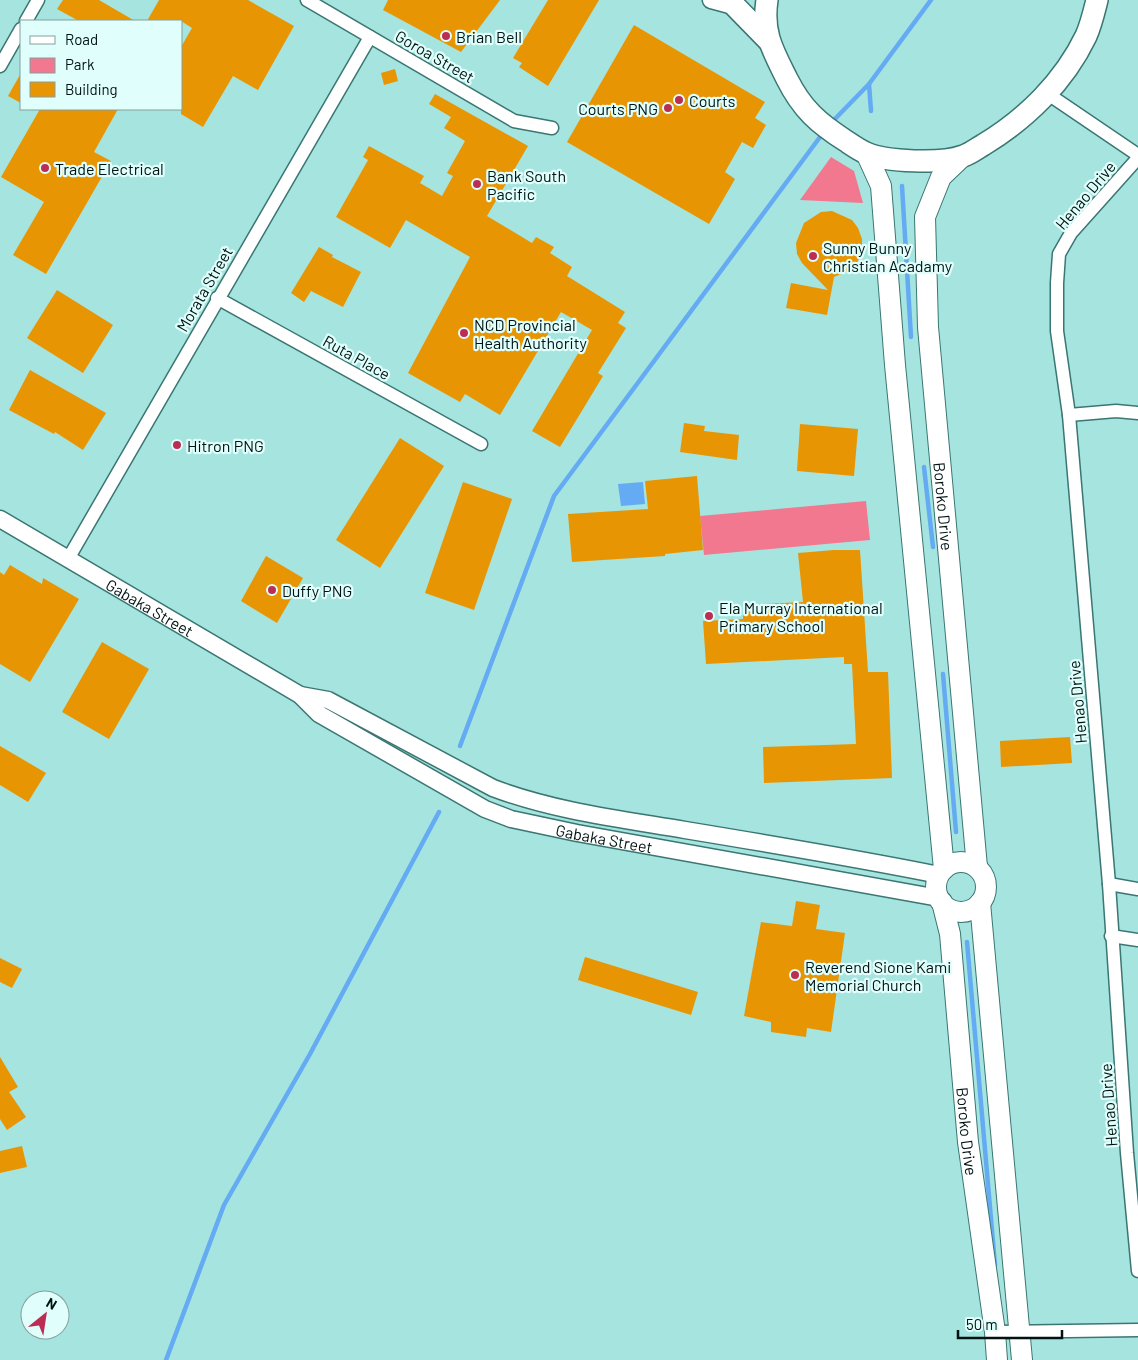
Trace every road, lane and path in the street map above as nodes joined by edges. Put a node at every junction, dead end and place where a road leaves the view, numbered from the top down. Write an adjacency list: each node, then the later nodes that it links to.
1 (38, 0): 7 (street)
2 (307, 0): 9 (street, Goroa Street)
3 (711, 0): 6 (street)
4 (767, 0): 10 (highway)
5 (1097, 0): 12 (highway)
6 (733, 4): 10 (highway)
7 (27, 20)
8 (20, 31): 11 (street)
9 (370, 37): 13 (street, Goroa Street); 17 (street, Morata Street)
10 (768, 40): 14 (highway)
11 (0, 66)
12 (1048, 94): 15 (highway); 16 (street)
13 (552, 128)
14 (860, 150): 15 (highway); 25 (main road)
15 (962, 157): 24 (main road, Boroko Drive)
16 (1138, 157): 19 (street, Henao Drive)
17 (217, 298): 20 (street, Ruta Place); 22 (street, Morata Street)
18 (1138, 413): 19 (street)
19 (1069, 415): 26 (street, Henao Drive)
20 (481, 444)
21 (0, 519): 22 (street, Gabaka Street)
22 (68, 559): 23 (street, Gabaka Street)
23 (300, 696): 25 (street, Gabaka Street); 28 (street, Gabaka Street)
24 (976, 867): 25 (main road); 29 (main road)
25 (942, 872): 28 (main road)
26 (1109, 884): 27 (street); 30 (street, Henao Drive)
27 (1138, 888)
28 (940, 900): 29 (main road); 36 (main road, Boroko Drive)
29 (980, 903): 35 (main road, Boroko Drive)
30 (1111, 936): 31 (street); 32 (street, Henao Drive)
31 (1138, 940)
32 (1133, 1153): 33 (street, Henao Drive)
33 (1138, 1271)
34 (1138, 1330): 35 (street)
35 (1019, 1331): 36 (street); 38 (main road, Boroko Drive)
36 (995, 1332): 37 (main road, Boroko Drive)
37 (997, 1360)
38 (1022, 1360)

